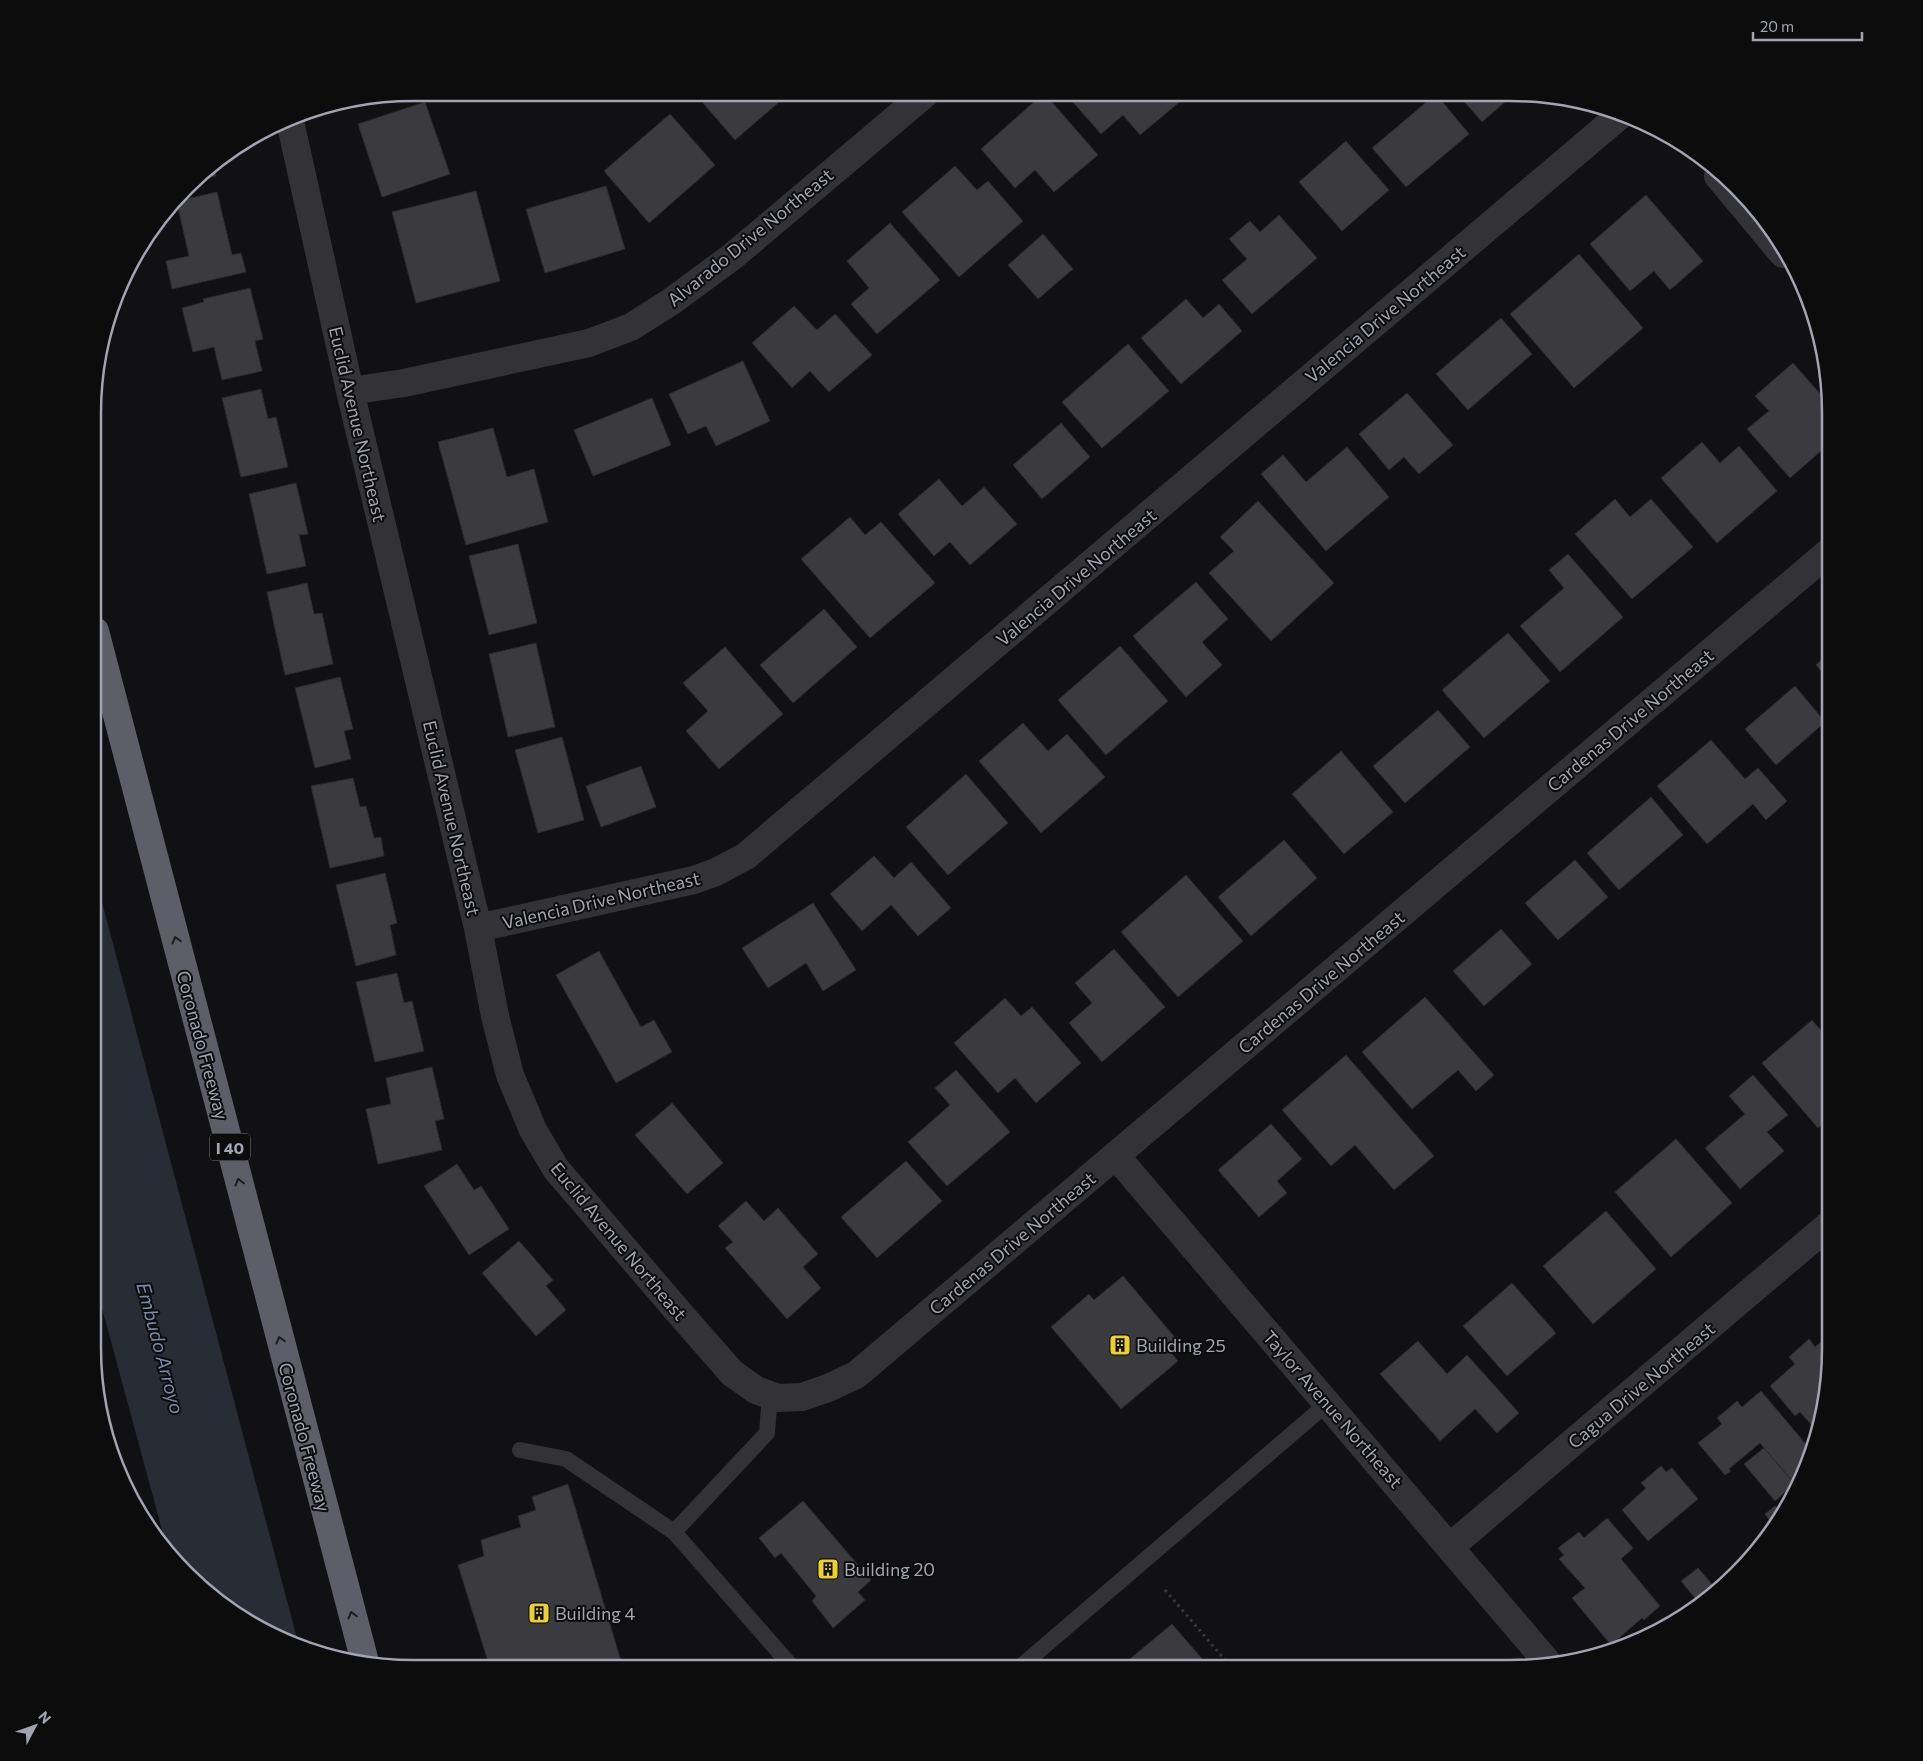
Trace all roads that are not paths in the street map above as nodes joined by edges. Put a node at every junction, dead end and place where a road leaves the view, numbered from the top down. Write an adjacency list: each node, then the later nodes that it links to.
1 (917, 101): 4 (street, Alvarado Drive Northeast)
2 (1614, 119): 7 (street, Valencia Drive Northeast)
3 (291, 126): 4 (street, Euclid Avenue Northeast)
4 (350, 391): 7 (street, Euclid Avenue Northeast)
5 (1822, 558): 8 (street, Cardenas Drive Northeast)
6 (101, 654): 16 (highway, Coronado Freeway / I 40, one-way to 6)
7 (478, 928): 10 (street, Euclid Avenue Northeast)
8 (1116, 1156): 11 (street, Cardenas Drive Northeast); 12 (street, Taylor Avenue Northeast)
9 (1822, 1231): 15 (street, Cagua Drive Northeast)
10 (770, 1394): 11 (street, Euclid Avenue Northeast); 14 (lane)
11 (802, 1397)
12 (1328, 1403): 15 (street, Taylor Avenue Northeast); 19 (lane)
13 (520, 1450): 14 (lane)
14 (674, 1532): 18 (lane)
15 (1451, 1546): 17 (street, Taylor Avenue Northeast)
16 (363, 1656)
17 (1544, 1658)
18 (786, 1660)
19 (1028, 1660)

